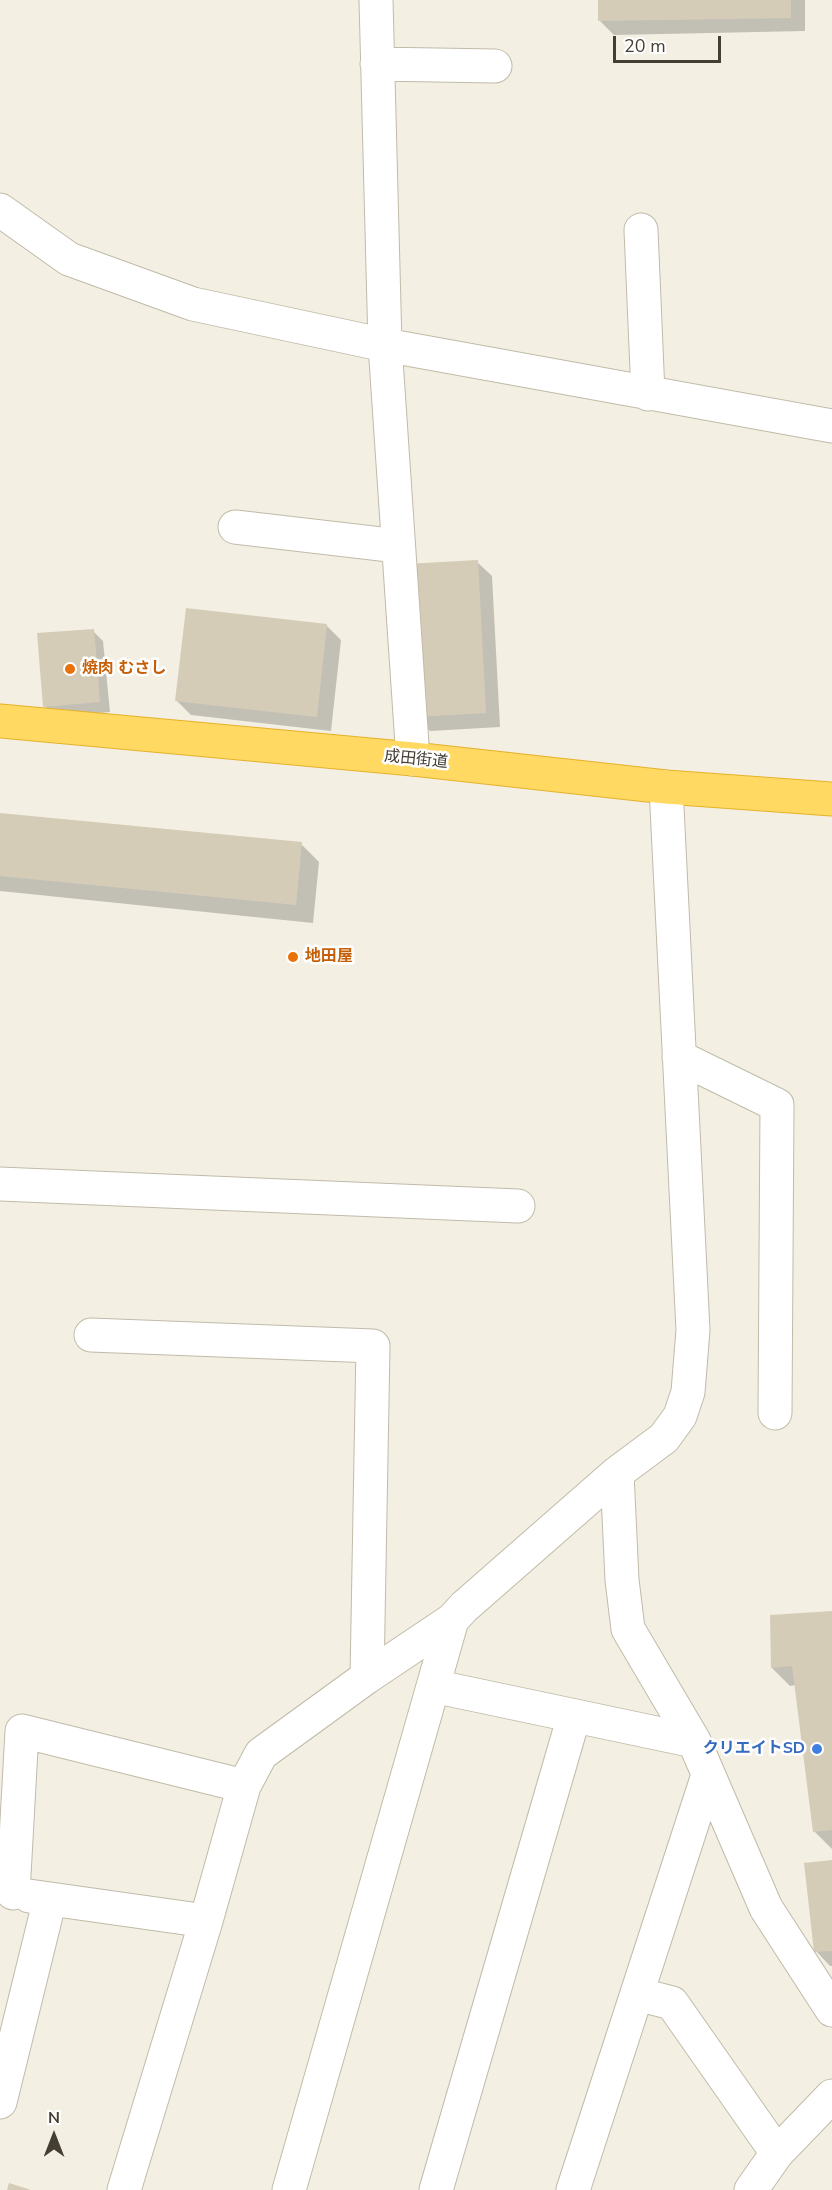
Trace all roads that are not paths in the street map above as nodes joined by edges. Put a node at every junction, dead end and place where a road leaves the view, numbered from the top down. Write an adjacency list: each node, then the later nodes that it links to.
1 (376, 0): 2 (street)
2 (377, 64): 3 (street); 6 (street)
3 (495, 66)
4 (0, 210): 6 (street)
5 (641, 230): 7 (street)
6 (385, 345): 7 (street); 10 (street)
7 (648, 394): 8 (street)
8 (832, 426)
9 (235, 527): 10 (street)
10 (398, 546): 12 (street)
11 (0, 721): 12 (highway, 成田街道)
12 (413, 759): 13 (highway, 成田街道)
13 (666, 787): 14 (highway, 成田街道); 15 (street)
14 (832, 799)
15 (679, 1057): 19 (street); 20 (street)
16 (0, 1184): 17 (street)
17 (518, 1206)
18 (91, 1335): 22 (street)
19 (775, 1413)
20 (617, 1473): 21 (street); 25 (street)
21 (452, 1620): 22 (street); 23 (street)
22 (367, 1677): 27 (street)
23 (433, 1686): 24 (street); 37 (street)
24 (574, 1716): 25 (street); 38 (street)
25 (694, 1741): 26 (street)
26 (708, 1775): 31 (street); 32 (street)
27 (244, 1786): 28 (street); 30 (street)
28 (6, 1892): 29 (street)
29 (50, 1899): 30 (street); 34 (street)
30 (206, 1921): 36 (street)
31 (637, 1994): 35 (street); 39 (street)
32 (832, 2010)
33 (832, 2096): 35 (street)
34 (0, 2102)
35 (777, 2153): 40 (street)
36 (124, 2190)
37 (290, 2190)
38 (436, 2190)
39 (573, 2190)
40 (750, 2190)

